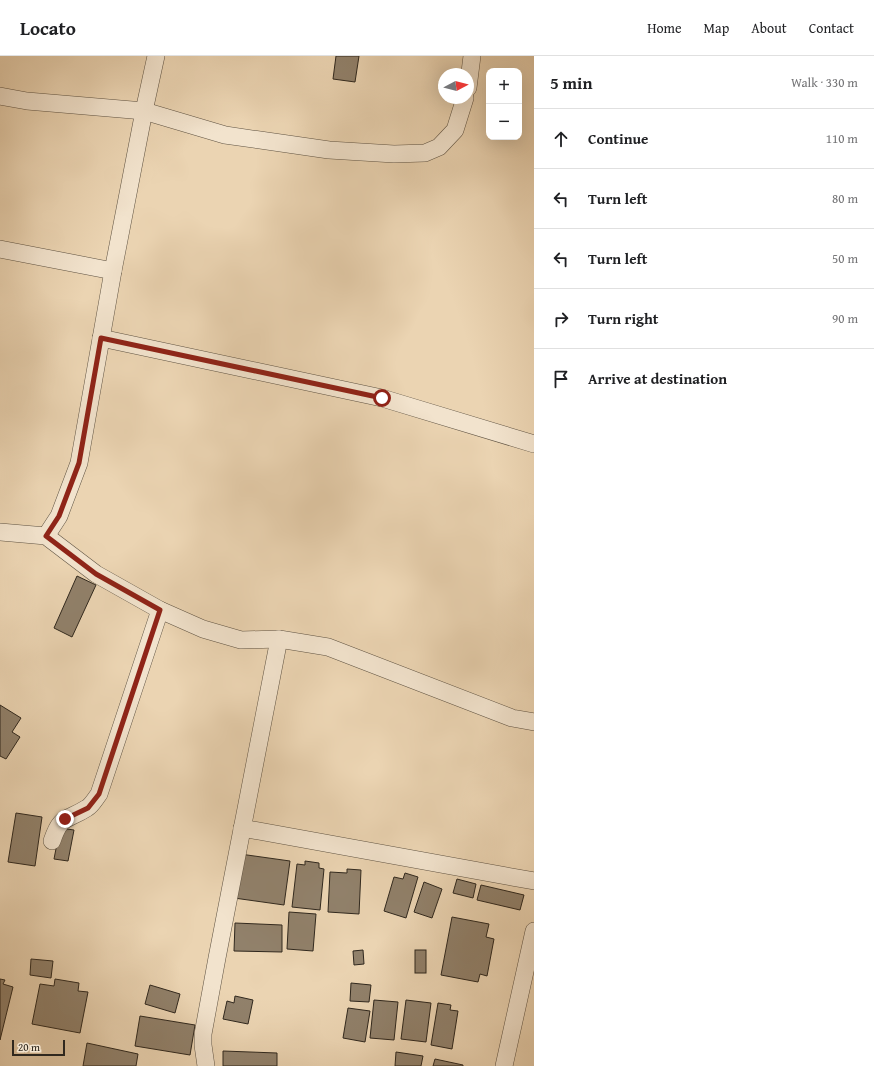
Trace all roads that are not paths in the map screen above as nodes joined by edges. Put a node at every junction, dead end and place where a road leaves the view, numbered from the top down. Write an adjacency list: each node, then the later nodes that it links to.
1 (156, 56): 6 (street)
2 (472, 56): 3 (street)
3 (470, 68)
4 (0, 96): 6 (street)
5 (463, 104): 6 (street)
6 (144, 111): 8 (street)
7 (0, 249): 8 (street)
8 (114, 271): 9 (street)
9 (101, 338): 10 (street); 12 (street)
10 (534, 444)
11 (0, 532): 12 (street)
12 (46, 536): 13 (street)
13 (160, 610): 14 (street); 17 (street)
14 (279, 638): 15 (street); 16 (street)
15 (534, 722)
16 (242, 828): 18 (street); 20 (street)
17 (52, 841)
18 (534, 881)
19 (534, 931): 21 (street)
20 (206, 1066)
21 (504, 1066)

